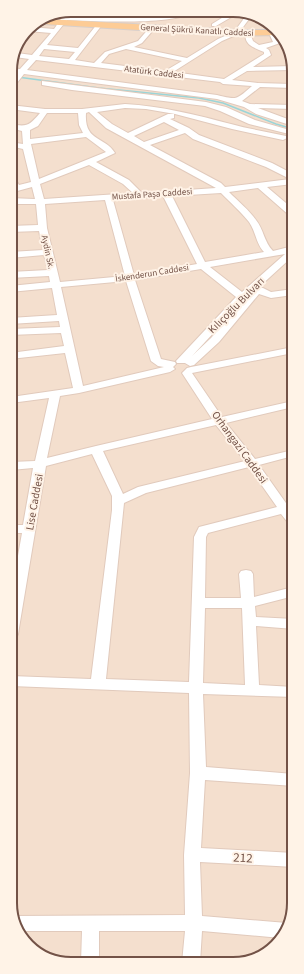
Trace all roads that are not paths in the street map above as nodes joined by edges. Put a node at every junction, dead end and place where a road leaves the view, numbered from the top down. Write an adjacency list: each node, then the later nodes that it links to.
1 (66, 17): 7 (street)
2 (100, 17): 9 (street)
3 (134, 17): 10 (street)
4 (172, 17): 10 (street)
5 (228, 17): 11 (street)
6 (246, 19): 15 (street)
7 (65, 20): 8 (main road, General Şükrü Kanatlı Caddesi); 9 (main road, General Şükrü Kanatlı Caddesi); 14 (street)
8 (53, 21)
9 (100, 22): 10 (main road, General Şükrü Kanatlı Caddesi); 24 (street)
10 (132, 23): 12 (main road, General Şükrü Kanatlı Caddesi)
11 (214, 25)
12 (152, 28): 15 (main road, General Şükrü Kanatlı Caddesi); 22 (street)
13 (36, 30): 14 (street)
14 (56, 31): 21 (street)
15 (236, 33): 17 (main road, General Şükrü Kanatlı Caddesi); 27 (street)
16 (271, 33): 17 (main road, General Şükrü Kanatlı Caddesi)
17 (248, 34): 23 (street)
18 (31, 35): 19 (street)
19 (36, 35)
20 (277, 39): 23 (street)
21 (42, 47): 24 (street); 26 (street)
22 (126, 47): 27 (street); 29 (street)
23 (261, 48): 30 (street)
24 (81, 50): 28 (street)
25 (20, 55): 26 (street, Atatürk Caddesi)
26 (34, 57): 28 (street, Atatürk Caddesi); 33 (street)
27 (186, 60): 32 (street)
28 (71, 61): 29 (street, Atatürk Caddesi)
29 (95, 65): 32 (street, Atatürk Caddesi)
30 (248, 68): 31 (street); 34 (street)
31 (287, 68)
32 (166, 74): 34 (street, Atatürk Caddesi)
33 (20, 78): 37 (street); 51 (street)
34 (224, 81): 35 (street, Atatürk Caddesi); 37 (street)
35 (258, 86): 36 (street, Atatürk Caddesi); 38 (street)
36 (287, 90)
37 (204, 95): 38 (street)
38 (236, 102): 39 (street)
39 (247, 105): 40 (street); 47 (street)
40 (287, 107)
41 (17, 109): 42 (street)
42 (46, 111): 44 (street); 49 (street)
43 (92, 111): 44 (street); 45 (street); 53 (street)
44 (82, 112): 52 (street)
45 (176, 112): 46 (street); 54 (street)
46 (165, 120): 50 (street); 53 (street)
47 (287, 122)
48 (17, 127): 49 (street)
49 (26, 129): 56 (street, Aydin Sk.)
50 (186, 130): 57 (street); 59 (street)
51 (287, 131)
52 (86, 135): 56 (street); 58 (street)
53 (128, 136): 57 (street)
54 (287, 140)
55 (17, 144): 56 (street)
56 (27, 144): 61 (street, Aydin Sk.)
57 (144, 144): 64 (street)
58 (89, 162): 61 (street); 66 (street)
59 (287, 174)
60 (287, 182): 62 (street, Mustafa Paşa Caddesi)
61 (36, 183): 63 (street); 69 (street, Aydin Sk.)
62 (260, 185): 64 (street, Mustafa Paşa Caddesi); 70 (street)
63 (17, 189)
64 (223, 190): 65 (street, Mustafa Paşa Caddesi); 76 (street)
65 (166, 193): 66 (street, Mustafa Paşa Caddesi); 79 (street)
66 (141, 196): 67 (street, Mustafa Paşa Caddesi)
67 (108, 198): 69 (street, Mustafa Paşa Caddesi); 82 (street)
68 (17, 201): 69 (street, Mustafa Paşa Caddesi)
69 (40, 202): 71 (street, Aydin Sk.)
70 (287, 209)
71 (43, 228): 72 (street); 74 (street, Aydin Sk.)
72 (17, 229)
73 (287, 251): 76 (street, İskenderun Caddesi)
74 (48, 252): 75 (street); 80 (street, Aydin Sk.)
75 (17, 254)
76 (271, 254): 79 (street, İskenderun Caddesi)
77 (287, 256): 87 (street, Kılıçoğlu Bulvarı)
78 (287, 264): 85 (street, Kılıçoğlu Bulvarı)
79 (202, 265): 82 (street, İskenderun Caddesi); 87 (street)
80 (53, 273): 81 (street); 83 (street, Aydin Sk.)
81 (17, 275)
82 (130, 278): 83 (street, İskenderun Caddesi); 96 (street)
83 (56, 286): 84 (street, İskenderun Caddesi); 88 (street, Aydin Sk.)
84 (17, 289)
85 (260, 290): 86 (street); 96 (street, Kılıçoğlu Bulvarı)
86 (287, 293)
87 (242, 297): 96 (street, Kılıçoğlu Bulvarı)
88 (63, 318): 89 (street); 90 (street, Aydin Sk.)
89 (17, 321)
90 (65, 330): 91 (street); 93 (street, Aydin Sk.)
91 (17, 332)
92 (287, 347): 96 (street)
93 (69, 349): 95 (street); 97 (street, Aydin Sk.)
94 (287, 351): 96 (street)
95 (17, 355)
96 (182, 367): 97 (street); 98 (street); 101 (street, Orhangazi Caddesi)
97 (79, 390): 98 (street)
98 (55, 397): 99 (street); 105 (street, Lise Caddesi)
99 (17, 400)
100 (287, 405): 101 (street)
101 (219, 421): 102 (street); 104 (street, Orhangazi Caddesi)
102 (96, 449): 105 (street); 107 (street)
103 (287, 454): 104 (street)
104 (252, 463): 107 (street); 108 (street, Orhangazi Caddesi)
105 (40, 464): 106 (street); 111 (street, Lise Caddesi)
106 (17, 466)
107 (118, 501): 120 (street)
108 (284, 509): 109 (street, Orhangazi Caddesi); 115 (street)
109 (287, 513)
110 (17, 529): 111 (street)
111 (29, 529): 113 (street, Lise Caddesi)
112 (246, 574): 116 (street)
113 (17, 579)
114 (287, 593): 116 (street)
115 (199, 603): 116 (street); 121 (street)
116 (247, 603): 117 (street)
117 (249, 622): 118 (street); 122 (street)
118 (287, 624)
119 (17, 681): 120 (street)
120 (98, 684): 121 (street)
121 (196, 688): 122 (street); 124 (street)
122 (252, 690): 123 (street)
123 (287, 692)
124 (198, 772): 125 (street); 126 (street)
125 (287, 779)
126 (192, 855): 127 (street, 212); 130 (street)
127 (287, 860)
128 (21, 923): 129 (street)
129 (91, 924): 130 (street); 132 (street)
130 (194, 924): 131 (street); 133 (street)
131 (280, 930)
132 (90, 957)
133 (191, 957)

